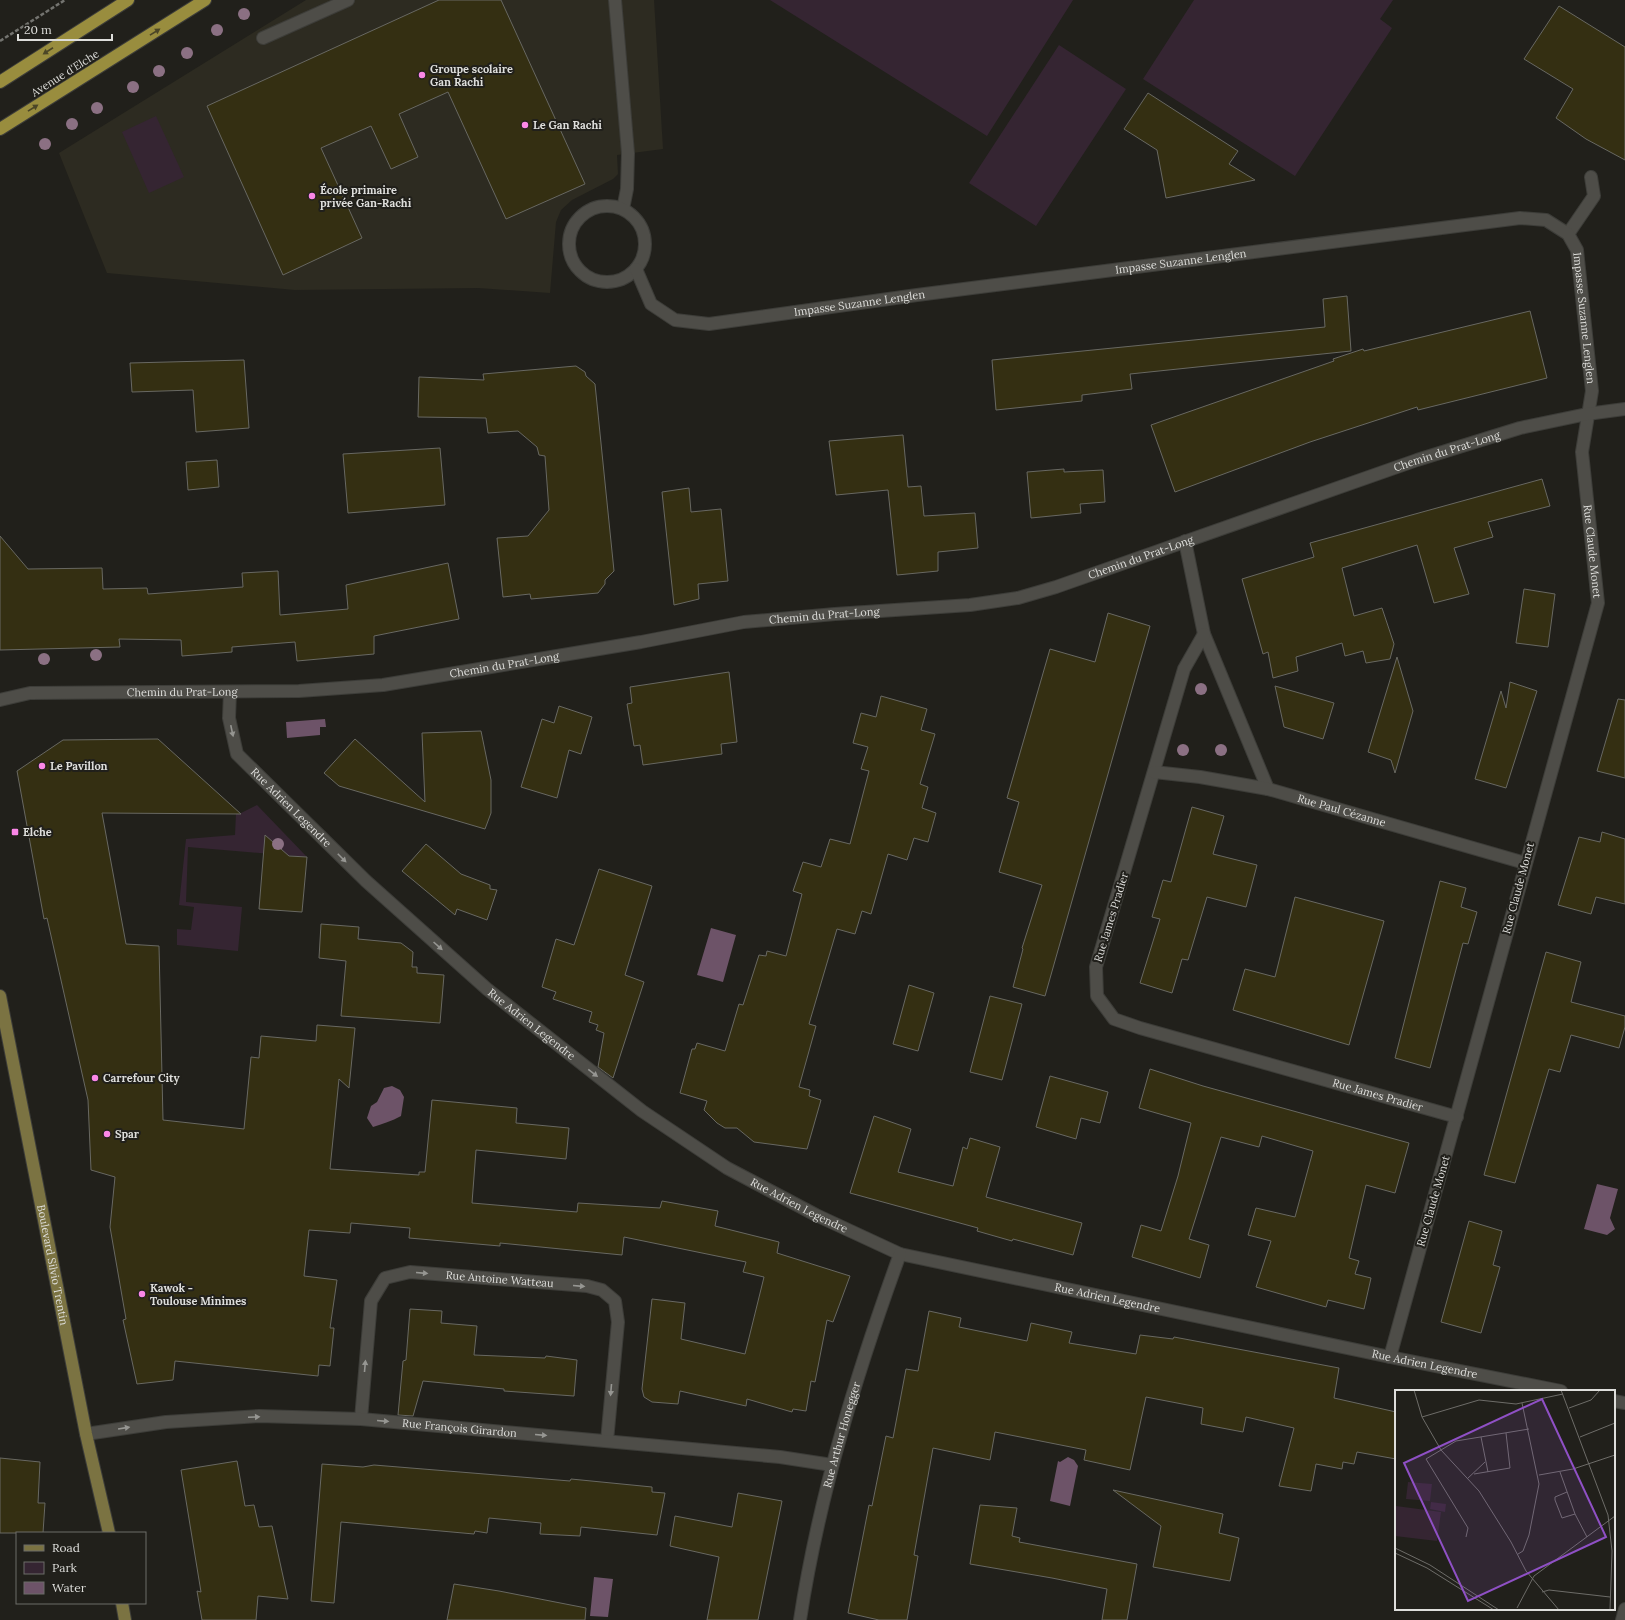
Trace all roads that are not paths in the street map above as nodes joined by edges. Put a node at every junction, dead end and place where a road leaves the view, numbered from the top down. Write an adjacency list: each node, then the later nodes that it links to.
1 (128, 0): 6 (highway, one-way to 6)
2 (205, 0): 7 (highway, Avenue d'Elche, one-way to 2)
3 (348, 0): 5 (street)
4 (615, 0): 9 (street)
5 (263, 38)
6 (0, 82)
7 (0, 129)
8 (1591, 177): 10 (street)
9 (623, 209): 11 (street); 11 (street)
10 (1568, 234): 11 (street, Impasse Suzanne Lenglen); 13 (street, Impasse Suzanne Lenglen)
11 (636, 269)
12 (1625, 409): 13 (street, Chemin du Prat-Long)
13 (1587, 414): 14 (street, Chemin du Prat-Long); 20 (street, Rue Claude Monet)
14 (1185, 541): 15 (street); 16 (street, Chemin du Prat-Long)
15 (1204, 634): 18 (street, Rue James Pradier); 19 (street)
16 (230, 692): 17 (street, Chemin du Prat-Long); 23 (street, Rue Adrien Legendre, one-way to 23)
17 (0, 700)
18 (1154, 772): 19 (street, Rue Paul Cézanne); 22 (street, Rue James Pradier)
19 (1268, 789): 20 (street, Rue Paul Cézanne)
20 (1525, 863): 22 (street, Rue Claude Monet)
21 (0, 996): 29 (main road, Boulevard Silvio Trentin)
22 (1456, 1117): 24 (street, Rue Claude Monet)
23 (900, 1254): 24 (street, Rue Adrien Legendre); 31 (street, Rue Arthur Honegger)
24 (1390, 1357): 25 (street, Rue Adrien Legendre)
25 (1556, 1390)
26 (1615, 1401): 27 (street)
27 (1625, 1404)
28 (361, 1419): 29 (street, Rue François Girardon, one-way to 28); 30 (street, Rue François Girardon, one-way to 30); 30 (street, Rue Antoine Watteau, one-way to 30)
29 (86, 1434): 32 (main road, Boulevard Silvio Trentin)
30 (606, 1441): 31 (street, Rue François Girardon)
31 (832, 1466): 36 (street, Rue Arthur Honegger)
32 (109, 1532)
33 (122, 1604): 35 (main road)
34 (1625, 1609): 37 (street)
35 (125, 1620)
36 (800, 1620)
37 (1622, 1620)

